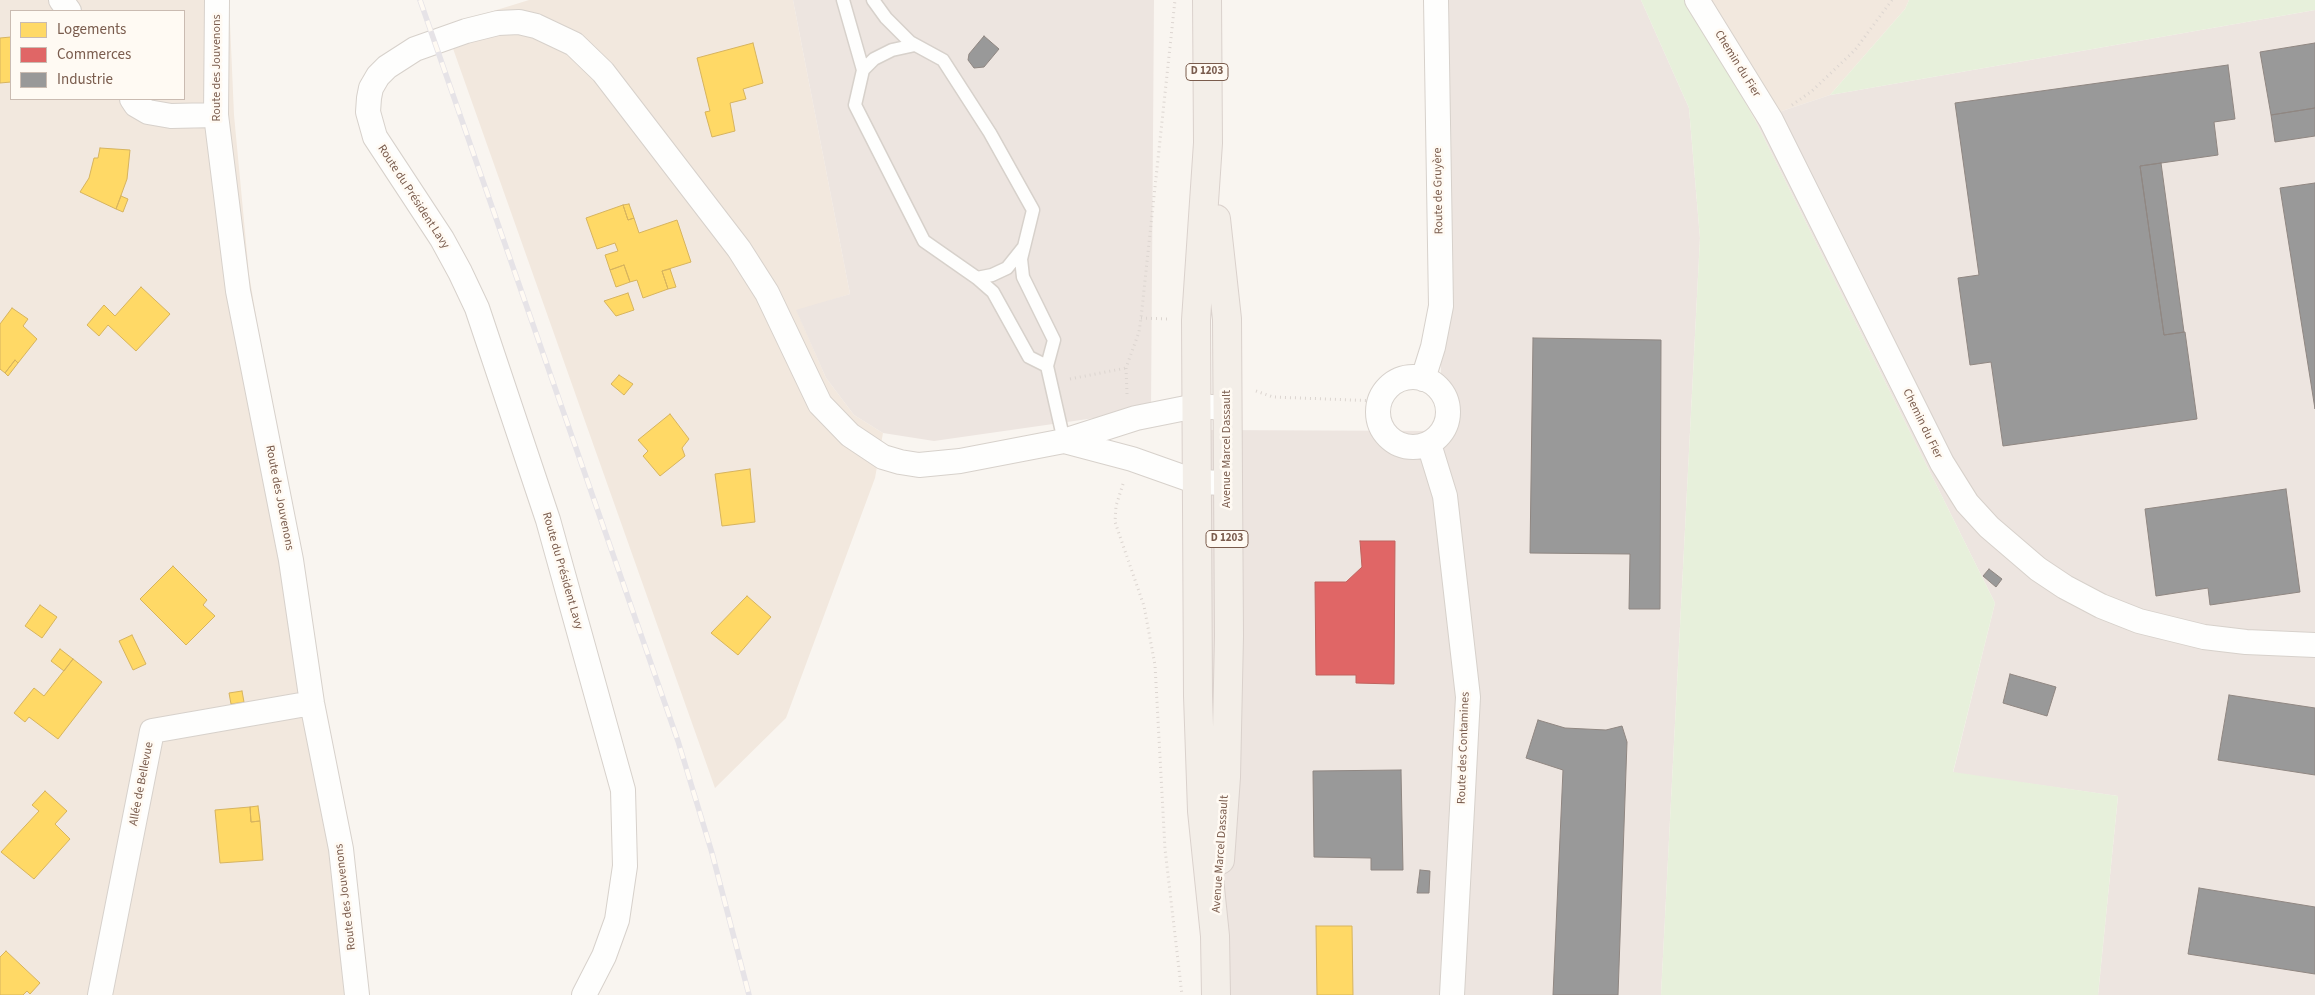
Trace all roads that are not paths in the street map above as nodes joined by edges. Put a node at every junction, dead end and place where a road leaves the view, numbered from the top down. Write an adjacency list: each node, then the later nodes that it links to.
1 (217, 0): 10 (street, Route des Jouvenons)
2 (843, 0): 8 (lane)
3 (873, 0): 7 (lane)
4 (1207, 0): 11 (main road, Avenue Marcel Dassault / D 1203)
5 (1436, 0): 15 (street, Route de Gruyère)
6 (1697, 0): 22 (street, Chemin du Fier)
7 (916, 45): 8 (lane); 12 (lane)
8 (864, 70): 13 (lane)
9 (133, 100): 10 (street)
10 (216, 115): 23 (street, Route des Jouvenons)
11 (1208, 143): 16 (main road, Avenue Marcel Dassault / D 1203); 17 (main road, Avenue Marcel Dassault / D 1203)
12 (1023, 248): 13 (lane); 14 (lane)
13 (977, 278): 14 (lane)
14 (1047, 366): 18 (lane)
15 (1423, 379): 19 (street); 19 (street)
16 (1196, 406): 17 (street, Route du Président Lavy); 18 (street, Route du Président Lavy); 20 (main road, Avenue Marcel Dassault / D 1203)
17 (1227, 408): 21 (main road, Avenue Marcel Dassault / D 1203)
18 (1064, 441): 20 (street, Route du Président Lavy); 27 (street, Route du Président Lavy)
19 (1429, 444): 29 (street, Route des Contamines)
20 (1197, 482): 21 (street, Route du Président Lavy); 24 (main road, Avenue Marcel Dassault / D 1203)
21 (1226, 483): 24 (main road, Avenue Marcel Dassault / D 1203)
22 (2315, 645)
23 (312, 703): 25 (street, Allée de Bellevue); 26 (street, Route des Jouvenons)
24 (1215, 936): 28 (main road, Avenue Marcel Dassault / D 1203)
25 (100, 995)
26 (357, 995)
27 (584, 995)
28 (1216, 995)
29 (1452, 995)

